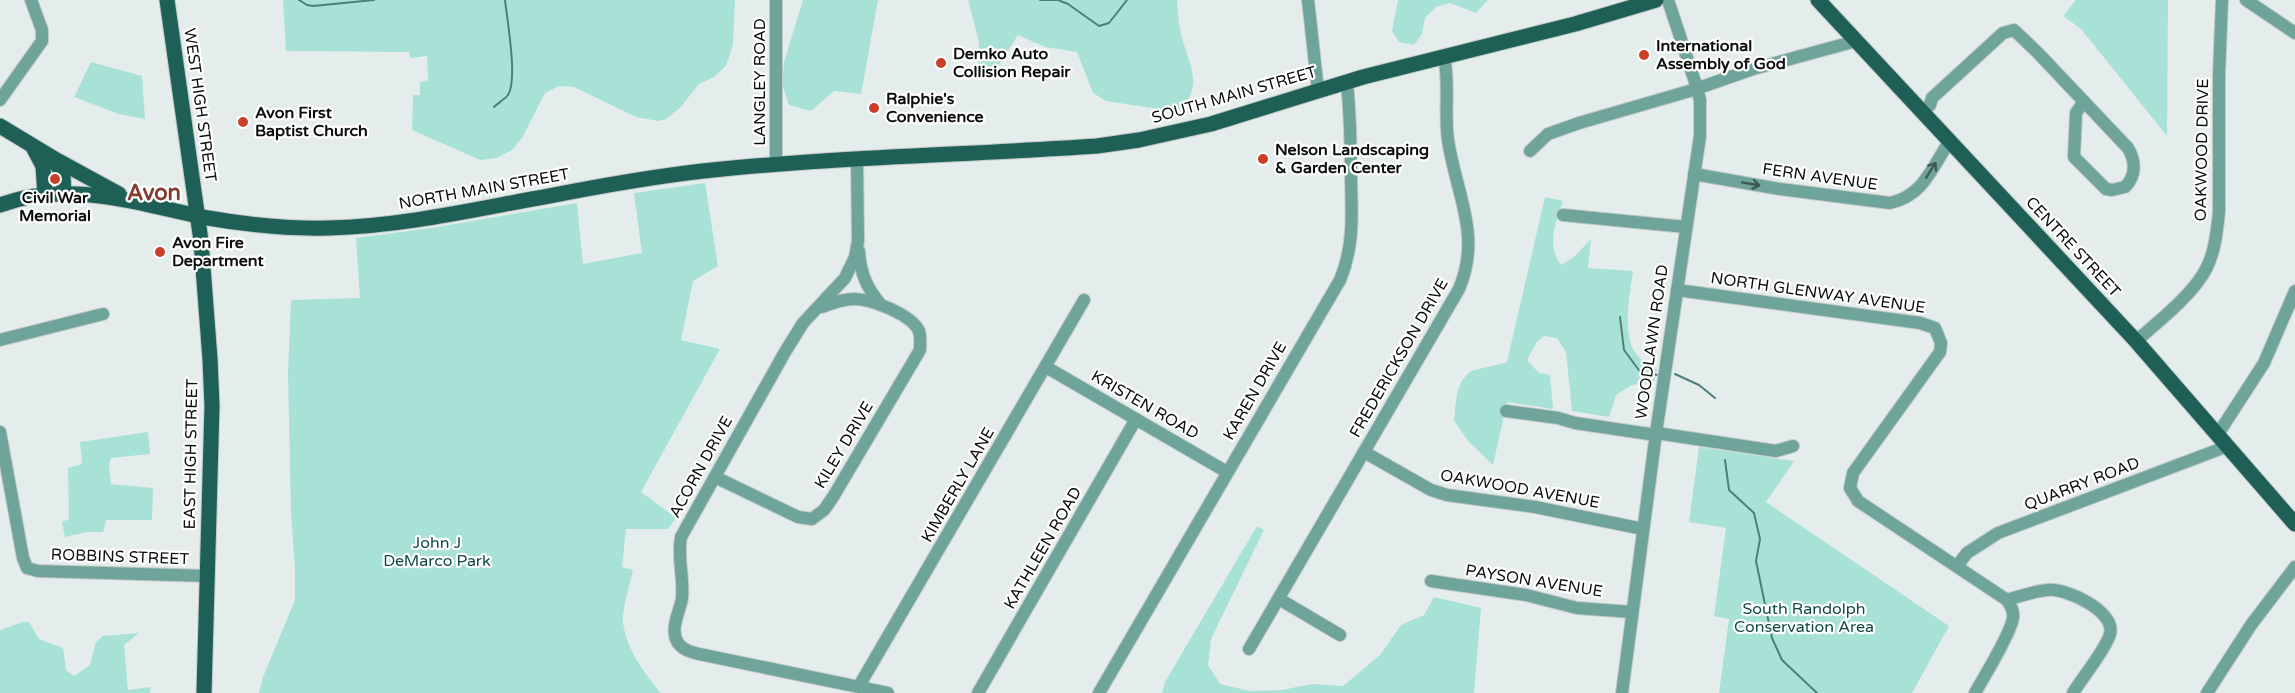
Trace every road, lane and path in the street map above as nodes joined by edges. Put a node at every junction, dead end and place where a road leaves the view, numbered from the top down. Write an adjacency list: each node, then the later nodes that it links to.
1 (30, 0): 16 (street)
2 (167, 0): 31 (main road, WEST HIGH STREET)
3 (776, 0): 25 (street, LANGLEY ROAD)
4 (1308, 0): 15 (street)
5 (1656, 0): 12 (main road, SOUTH MAIN STREET)
6 (1668, 0): 14 (street, WOODLAWN ROAD)
7 (1818, 0): 11 (main road, CENTRE STREET)
8 (2222, 0): 42 (street, OAKWOOD DRIVE)
9 (2246, 0): 10 (street)
10 (2295, 33)
11 (1856, 41): 14 (street); 18 (main road, CENTRE STREET)
12 (1444, 56): 13 (main road, SOUTH MAIN STREET); 51 (street, FREDERICKSON DRIVE)
13 (1347, 82): 15 (main road, SOUTH MAIN STREET); 52 (street, KAREN DRIVE)
14 (1697, 88): 22 (street); 26 (street, WOODLAWN ROAD)
15 (1318, 91): 24 (main road, SOUTH MAIN STREET)
16 (0, 100)
17 (2084, 101): 17 (street); 18 (street)
18 (1926, 109): 20 (main road, CENTRE STREET)
19 (0, 126): 21 (main road)
20 (1949, 142): 26 (street, FERN AVENUE, one-way to 20); 42 (main road, CENTRE STREET)
21 (32, 146): 23 (main road); 28 (main road)
22 (1530, 151)
23 (53, 158): 27 (main road); 29 (main road)
24 (857, 159): 25 (main road, SOUTH MAIN STREET); 34 (street, ACORN DRIVE)
25 (776, 164): 31 (main road, NORTH MAIN STREET)
26 (1694, 174): 33 (street, WOODLAWN ROAD)
27 (64, 194): 28 (main road); 29 (main road)
28 (45, 195): 30 (main road)
29 (130, 200): 31 (main road, NORTH MAIN STREET)
30 (0, 205)
31 (197, 215): 58 (main road, EAST HIGH STREET)
32 (1563, 215): 33 (street)
33 (1686, 227): 35 (street, WOODLAWN ROAD)
34 (858, 241): 38 (street, KILEY DRIVE); 39 (street, ACORN DRIVE)
35 (1677, 290): 47 (street, WOODLAWN ROAD); 56 (street, NORTH GLENWAY AVENUE)
36 (2295, 291): 48 (street)
37 (1084, 300): 43 (street, KIMBERLY LANE)
38 (881, 305): 39 (street, KILEY DRIVE); 53 (street, KILEY DRIVE)
39 (817, 309): 53 (street, ACORN DRIVE)
40 (103, 314): 41 (street)
41 (0, 340)
42 (2136, 341): 48 (main road, CENTRE STREET)
43 (1046, 367): 45 (street, KRISTEN ROAD); 65 (street, KIMBERLY LANE)
44 (1506, 411): 47 (street)
45 (1136, 419): 52 (street, KRISTEN ROAD); 68 (street, KATHLEEN ROAD)
46 (0, 432): 58 (street, ROBBINS STREET)
47 (1656, 434): 49 (street); 55 (street, WOODLAWN ROAD)
48 (2218, 434): 50 (main road, CENTRE STREET)
49 (1793, 446)
50 (2228, 446): 54 (main road, CENTRE STREET); 56 (street, QUARRY ROAD)
51 (1364, 452): 55 (street, OAKWOOD AVENUE); 60 (street, FREDERICKSON DRIVE)
52 (1227, 472): 69 (street, KAREN DRIVE)
53 (715, 477): 65 (street, ACORN DRIVE)
54 (2295, 524)
55 (1643, 529): 62 (street, WOODLAWN ROAD)
56 (1958, 566): 61 (street, NORTH GLENWAY AVENUE)
57 (2295, 567): 73 (street)
58 (207, 576): 66 (main road, EAST HIGH STREET)
59 (1431, 581): 62 (street, PAYSON AVENUE)
60 (1279, 599): 63 (street); 64 (street, FREDERICKSON DRIVE)
61 (2007, 600): 71 (street); 72 (street)
62 (1632, 612): 70 (street, WOODLAWN ROAD)
63 (1340, 635)
64 (1250, 649)
65 (859, 686): 67 (street, ACORN DRIVE)
66 (204, 693)
67 (888, 693)
68 (978, 693)
69 (1099, 693)
70 (1622, 693)
71 (1975, 693)
72 (2073, 693)
73 (2207, 693)

